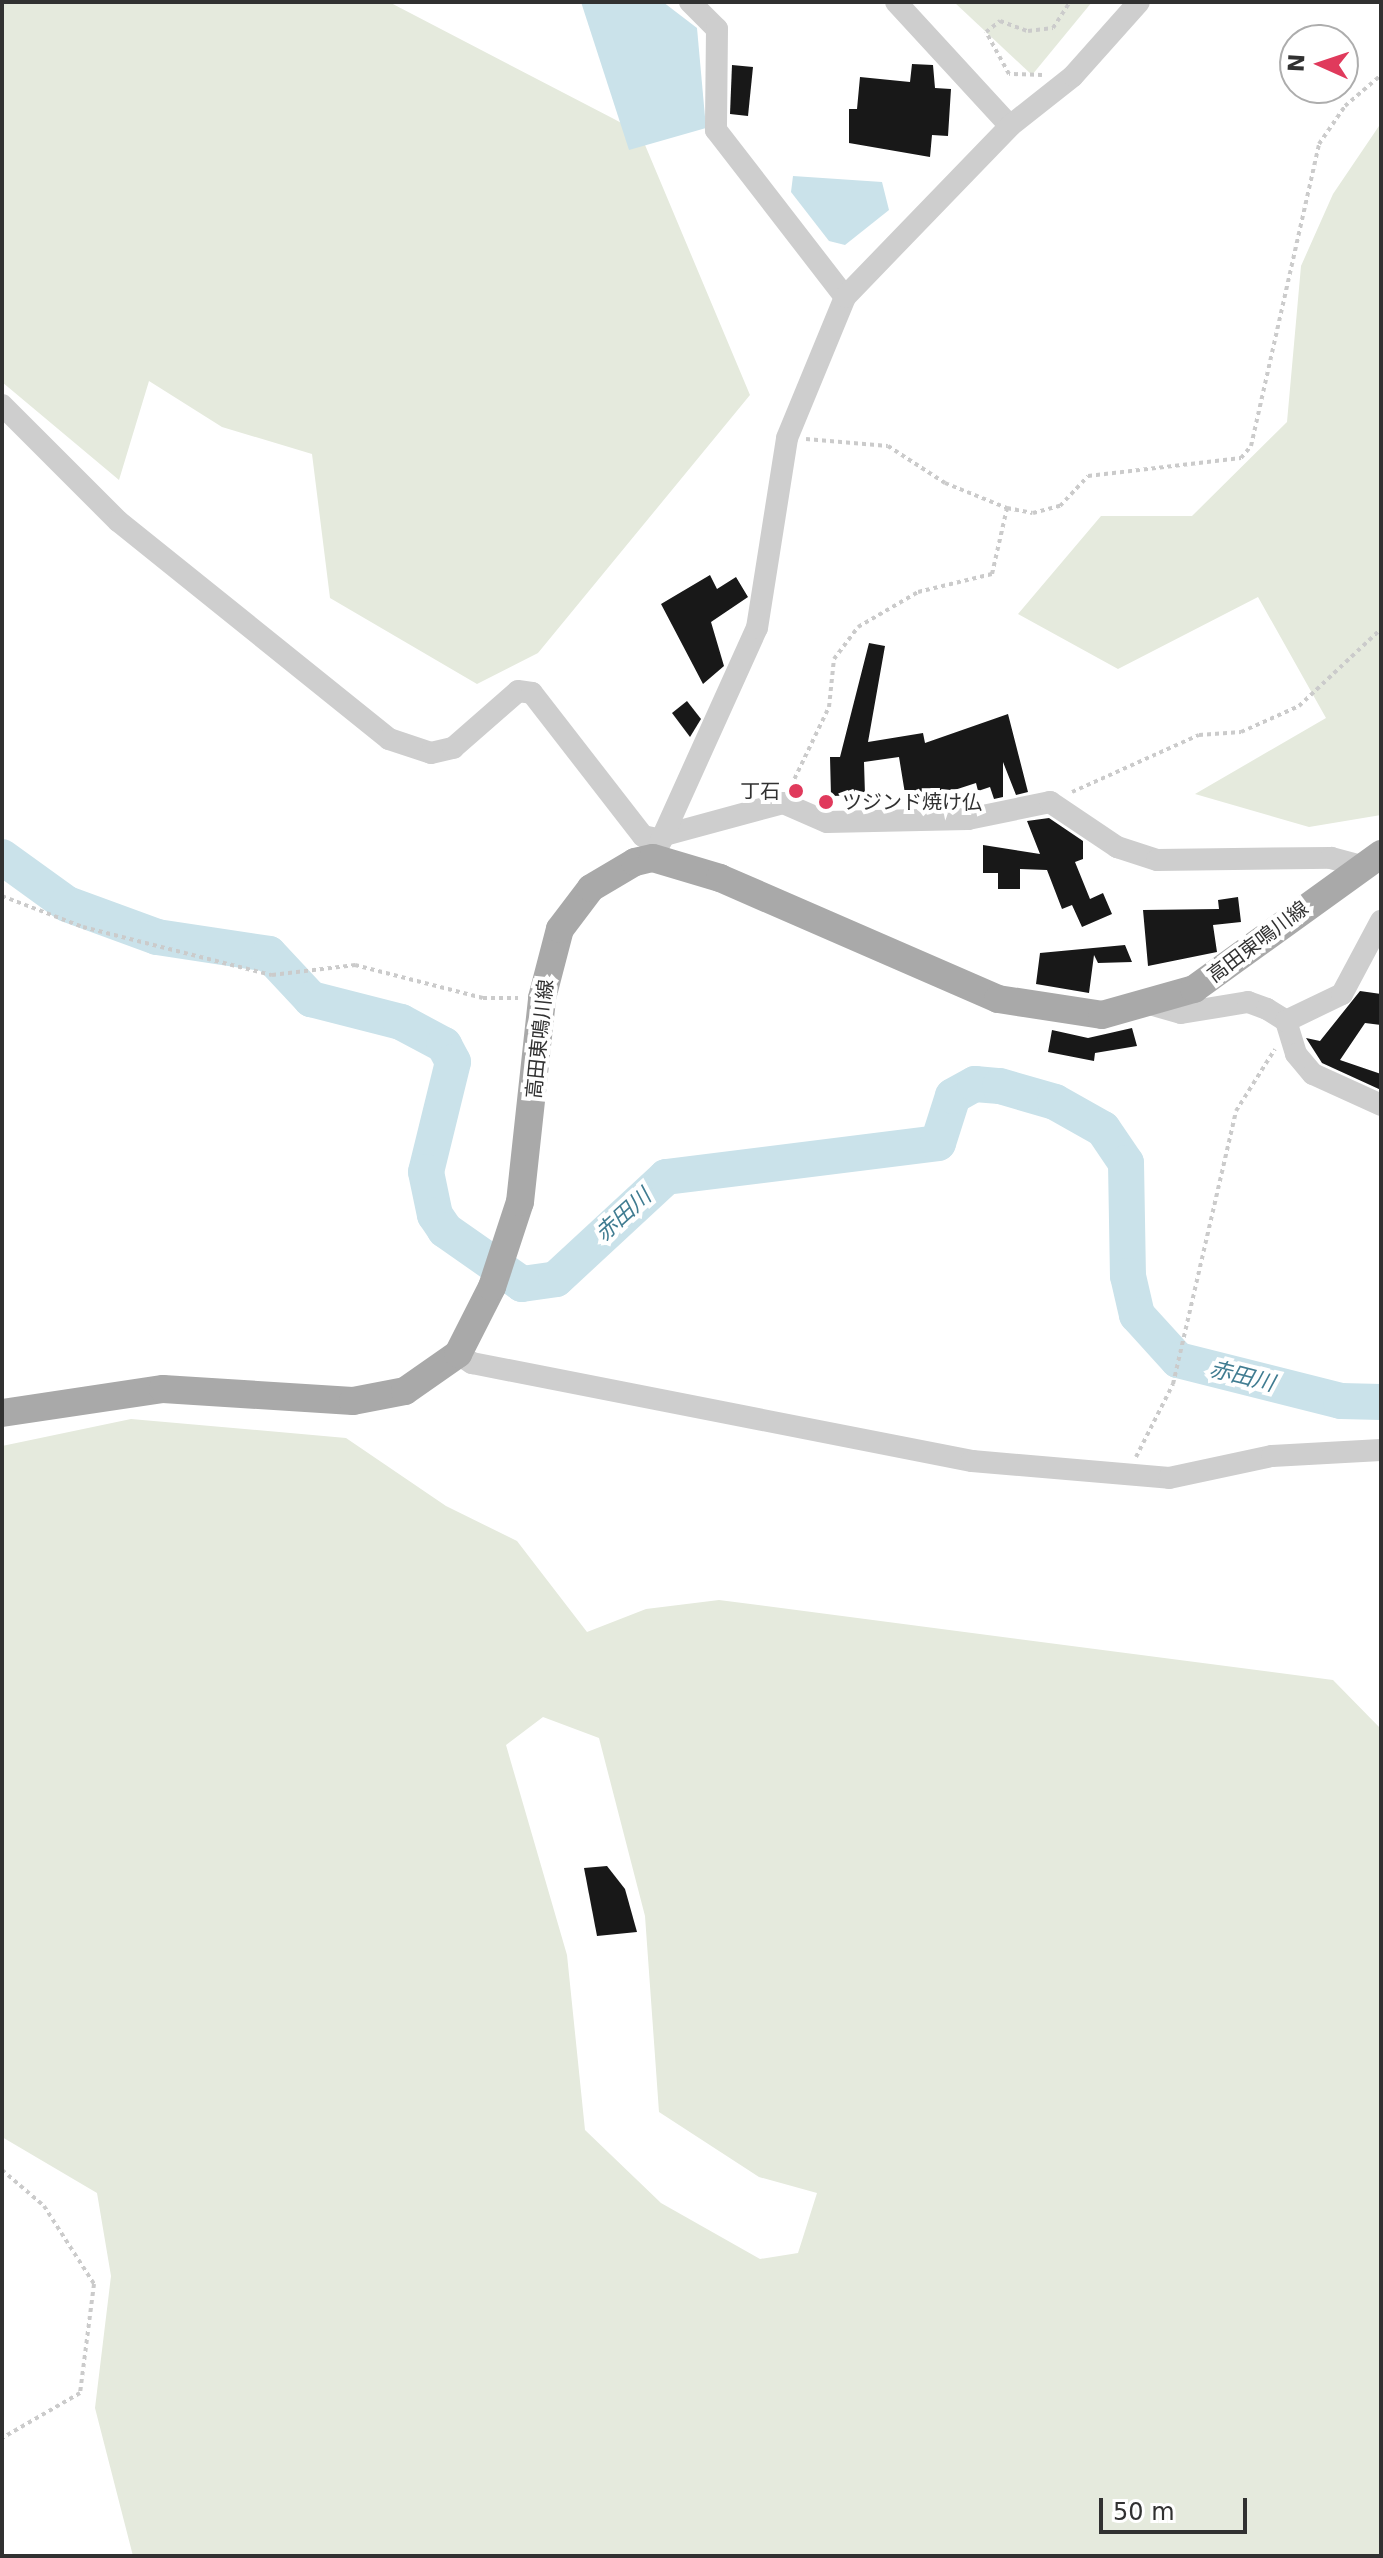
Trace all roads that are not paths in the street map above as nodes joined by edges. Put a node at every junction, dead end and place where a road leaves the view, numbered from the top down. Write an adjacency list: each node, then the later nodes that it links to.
1 (690, 2): 5 (street)
2 (896, 2): 4 (street)
3 (1139, 2): 4 (street)
4 (1010, 126): 5 (street)
5 (845, 297): 7 (street)
6 (2, 405): 7 (street)
7 (660, 844): 8 (street); 10 (main road, 高田東鳴川線); 13 (main road, 高田東鳴川線)
8 (1369, 860): 10 (main road, 高田東鳴川線)
9 (1381, 921): 11 (street)
10 (1153, 1005): 11 (street)
11 (1286, 1021): 12 (street)
12 (1381, 1105)
13 (458, 1354): 14 (main road, 高田東鳴川線); 15 (street)
14 (2, 1413)
15 (1381, 1450)

